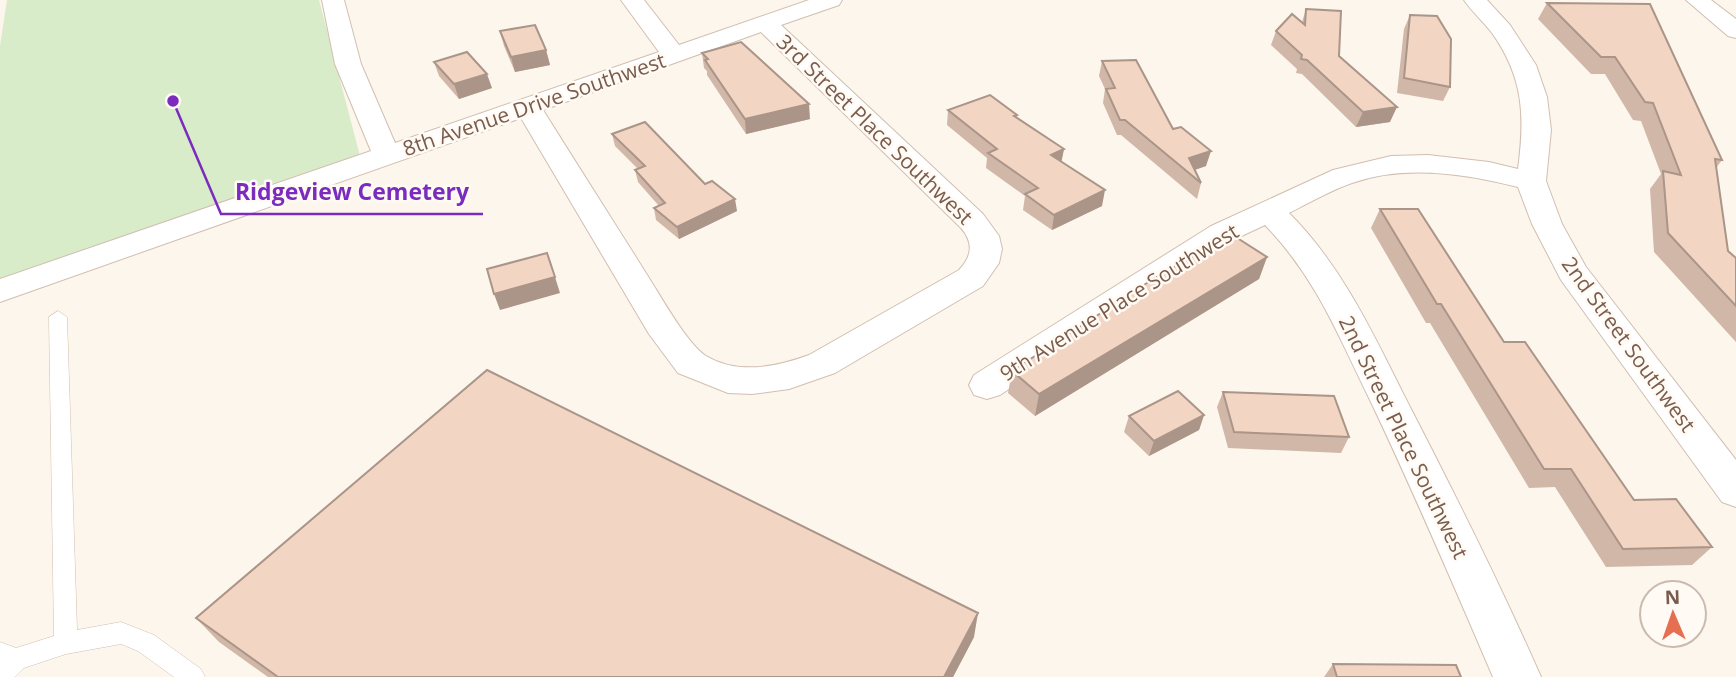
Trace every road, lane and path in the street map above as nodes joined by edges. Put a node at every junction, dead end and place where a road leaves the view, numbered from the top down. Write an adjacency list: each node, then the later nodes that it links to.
1 (333, 0): 10 (street)
2 (632, 0): 8 (street)
3 (831, 0): 6 (street, 8th Avenue Drive Southwest)
4 (1475, 0): 11 (street, 2nd Street Southwest)
5 (1697, 0): 7 (street)
6 (765, 23): 8 (street, 8th Avenue Drive Southwest); 9 (street, 3rd Street Place Southwest)
7 (1736, 31)
8 (674, 54): 9 (street, 8th Avenue Drive Southwest)
9 (528, 108): 10 (street, 8th Avenue Drive Southwest)
10 (387, 156): 13 (street, 8th Avenue Drive Southwest)
11 (1531, 181): 12 (street, 9th Avenue Place Southwest); 16 (street, 2nd Street Southwest)
12 (1269, 211): 15 (street, 9th Avenue Place Southwest); 20 (street, 2nd Street Place Southwest)
13 (0, 291)
14 (58, 317): 17 (lane)
15 (987, 385)
16 (1736, 490)
17 (66, 643): 18 (lane); 19 (lane)
18 (5, 663)
19 (193, 677)
20 (1517, 677)

